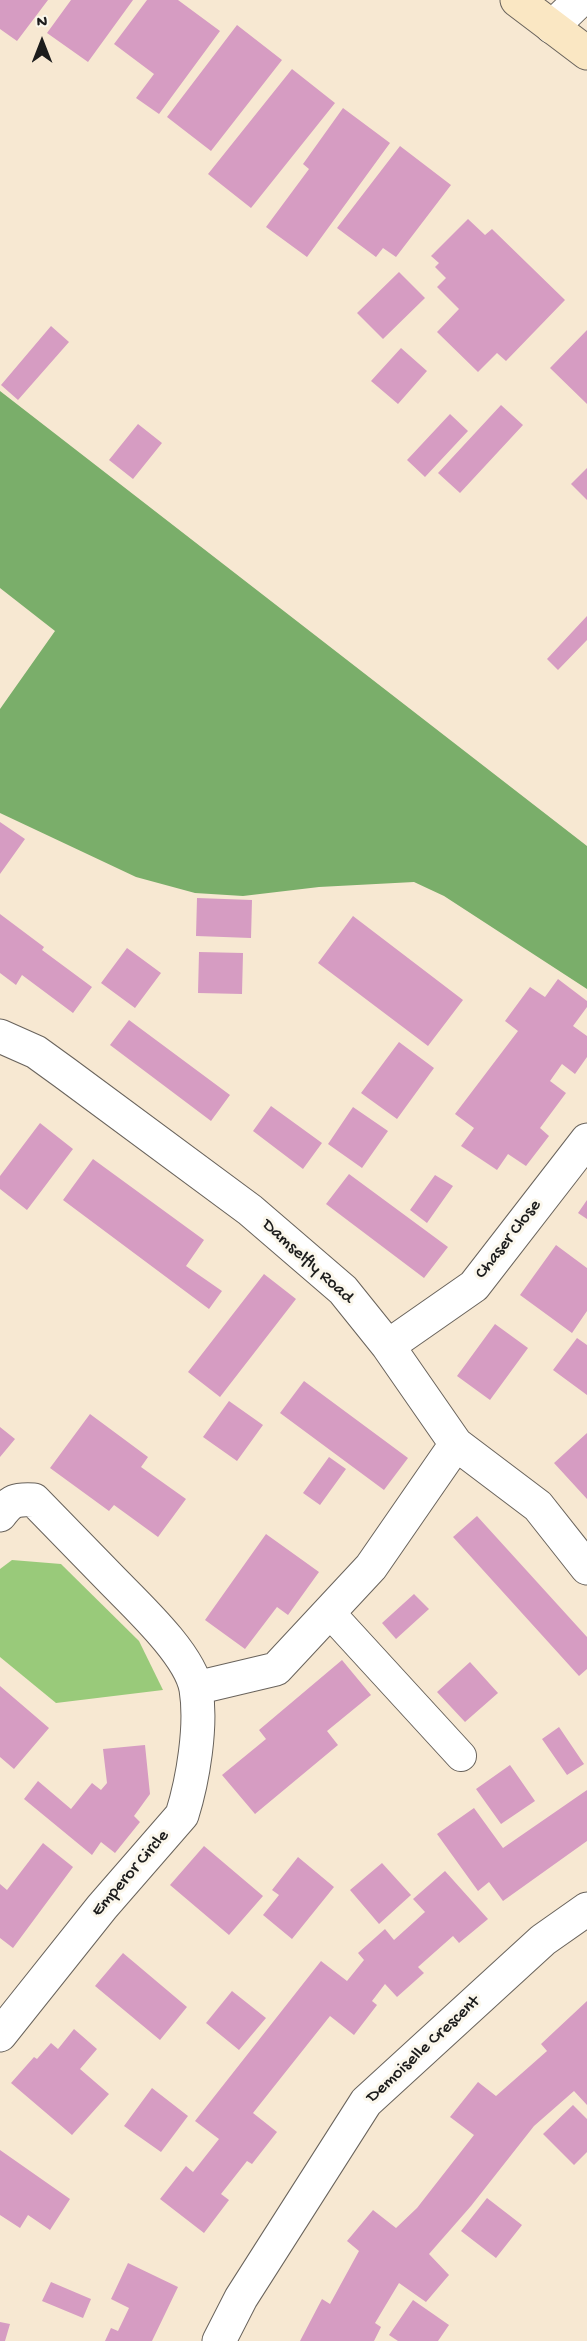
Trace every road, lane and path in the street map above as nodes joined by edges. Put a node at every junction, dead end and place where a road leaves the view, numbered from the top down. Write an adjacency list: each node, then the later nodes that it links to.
1 (517, 0): 3 (street)
2 (580, 0): 3 (street)
3 (552, 27): 4 (street)
4 (587, 52)
5 (0, 1036): 7 (street, Damselfly Road)
6 (587, 1140): 7 (street, Chaser Close)
7 (388, 1346): 8 (street, Damselfly Road)
8 (456, 1444): 10 (street, Damselfly Road); 11 (street)
9 (0, 1515): 12 (street, Emperor Circle)
10 (587, 1568)
11 (329, 1612): 12 (street); 13 (lane)
12 (196, 1688): 15 (street, Emperor Circle)
13 (461, 1756)
14 (587, 1909): 16 (street, Demoiselle Crescent)
15 (0, 2035)
16 (219, 2341)

